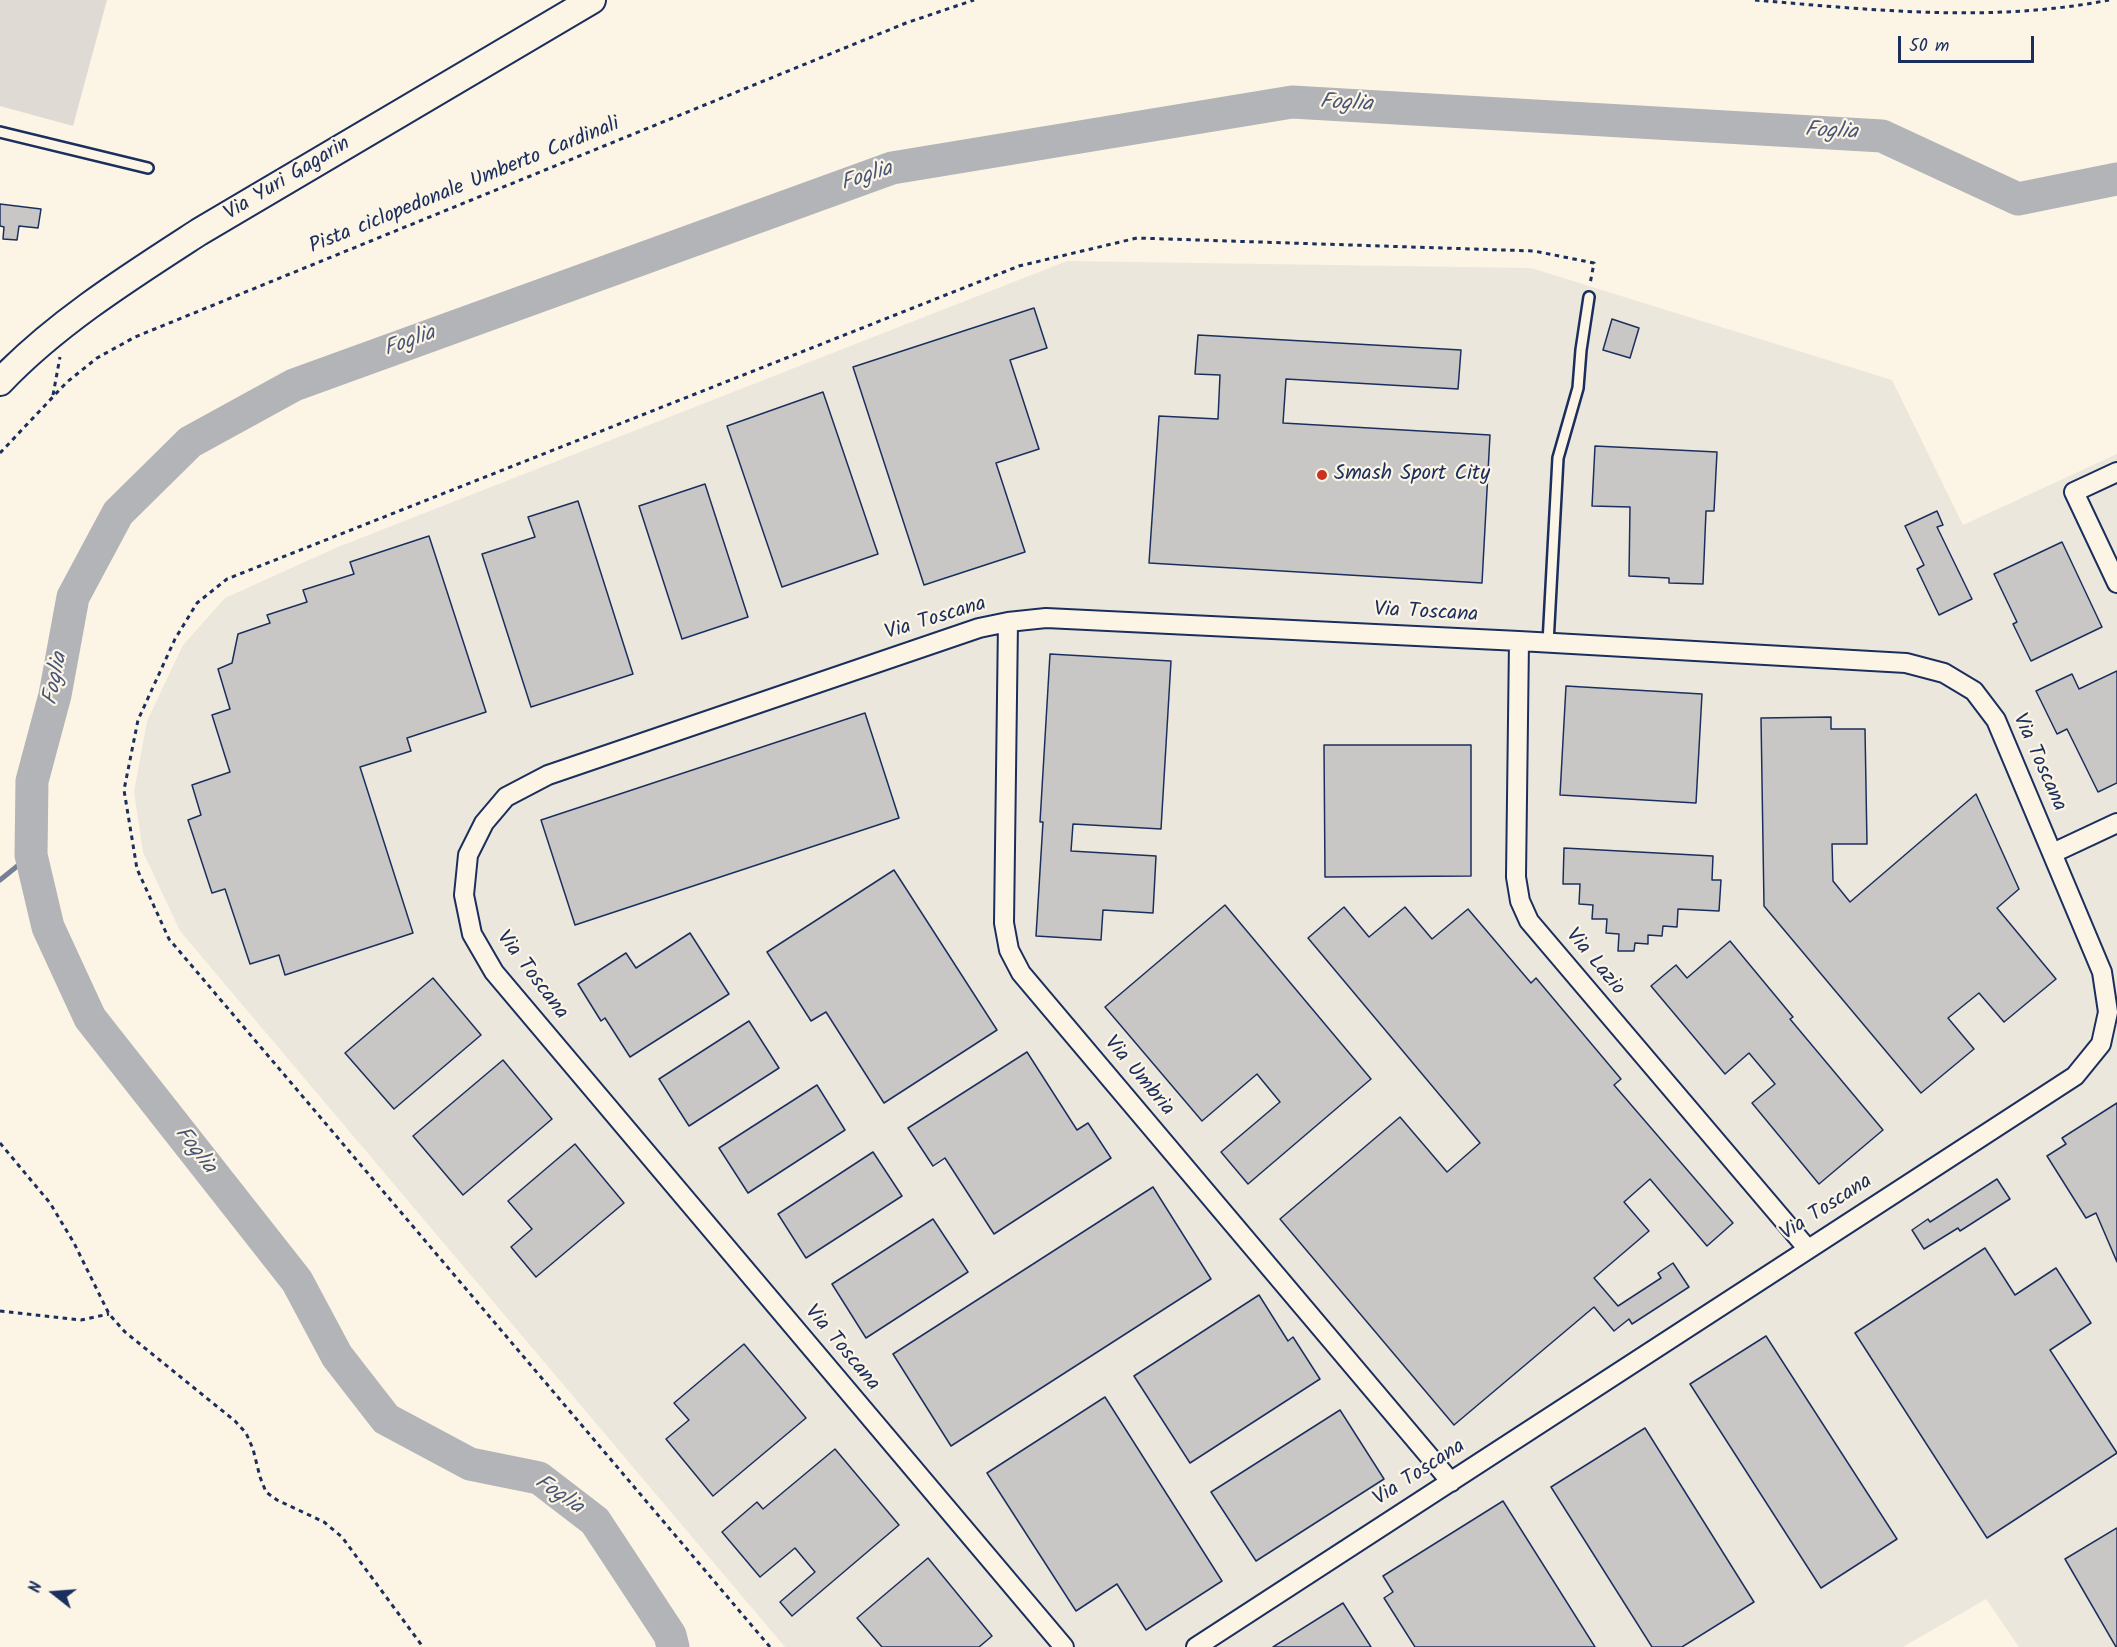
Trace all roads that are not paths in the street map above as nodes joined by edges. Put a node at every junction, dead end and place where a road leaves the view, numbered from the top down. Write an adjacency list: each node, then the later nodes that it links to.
1 (592, 0): 5 (main road, Via Yuri Gagarin)
2 (0, 132): 3 (lane)
3 (148, 168)
4 (1589, 297): 10 (lane)
5 (0, 382)
6 (2117, 472): 7 (street)
7 (2117, 583)
8 (1008, 622): 9 (street, Via Toscana); 14 (street, Via Umbria); 15 (street, Via Toscana)
9 (1519, 641): 10 (street, Via Toscana); 13 (street, Via Lazio)
10 (1548, 643): 12 (street, Via Toscana)
11 (2117, 823): 12 (street)
12 (2053, 853): 13 (street, Via Toscana)
13 (1807, 1248): 14 (street, Via Toscana)
14 (1451, 1482): 16 (street, Via Toscana)
15 (1065, 1647)
16 (1196, 1647)

